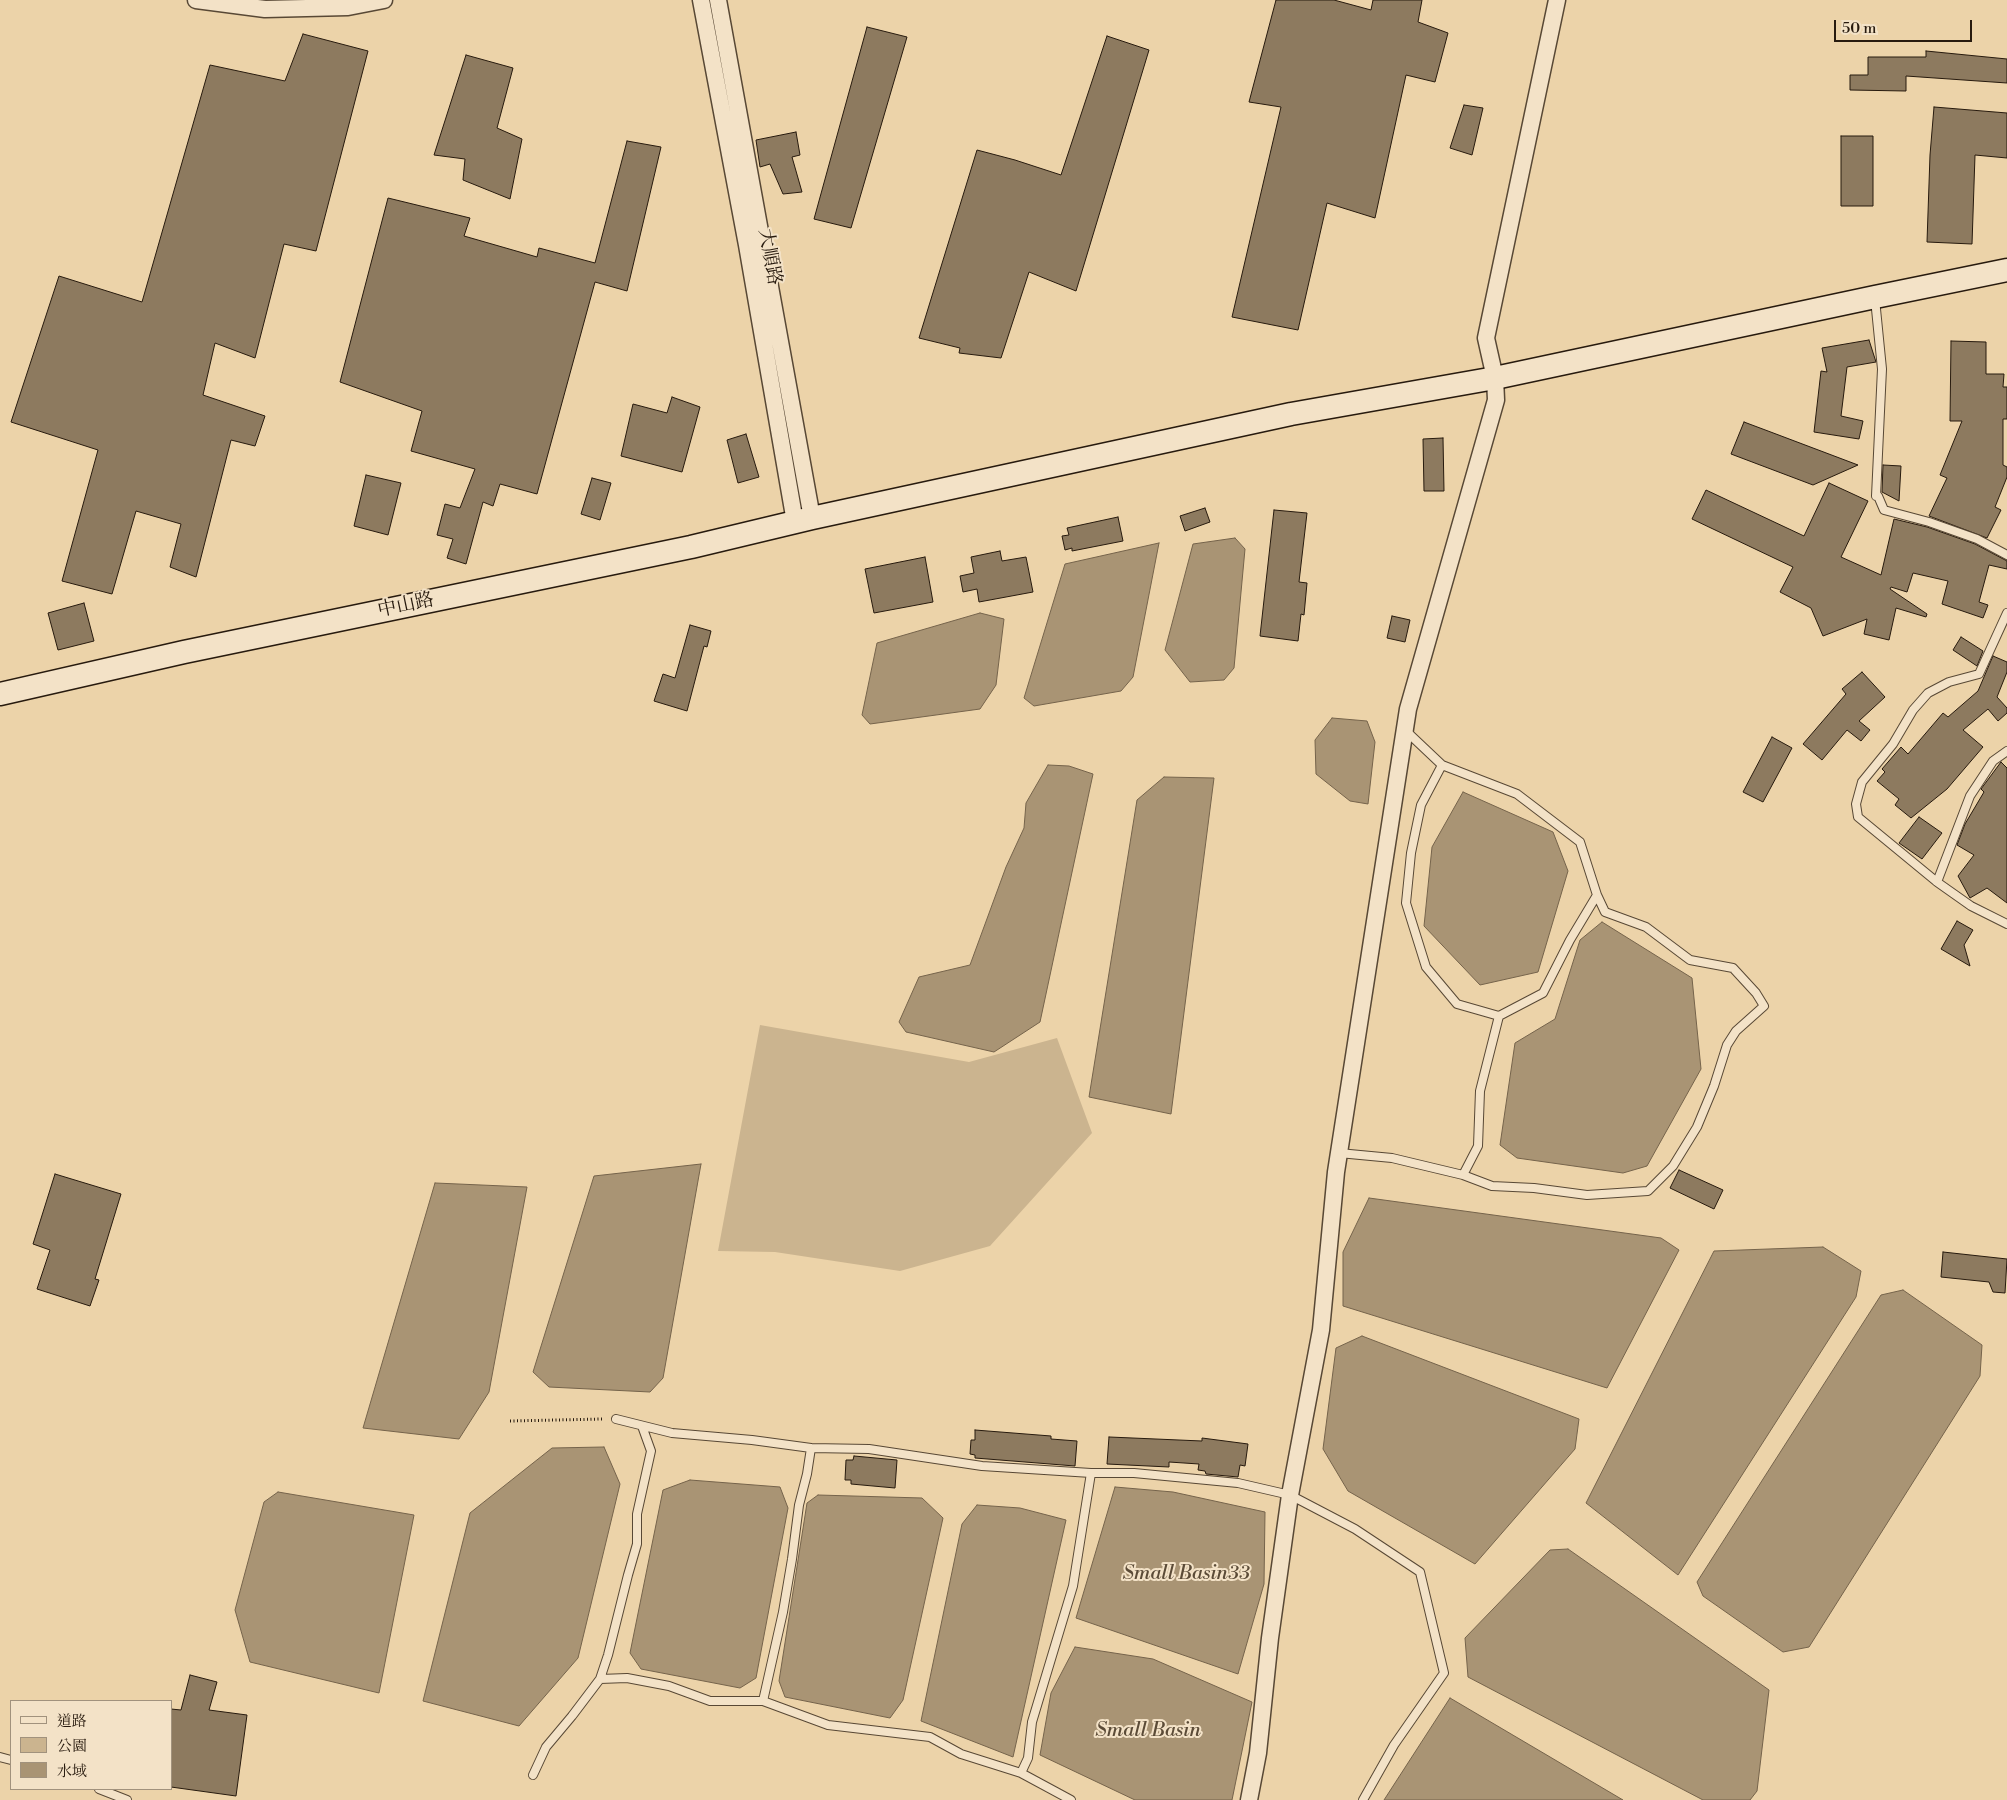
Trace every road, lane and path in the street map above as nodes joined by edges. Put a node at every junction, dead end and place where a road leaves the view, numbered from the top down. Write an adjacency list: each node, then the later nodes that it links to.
1 (196, 0): 2 (street)
2 (384, 0)
3 (701, 0): 9 (street, 大順路)
4 (718, 0): 9 (street, 大順路)
5 (1557, 0): 8 (street)
6 (2007, 270): 7 (main road, 中山路)
7 (1875, 297): 8 (main road, 中山路); 10 (lane)
8 (1495, 378): 9 (main road, 中山路); 13 (street)
9 (804, 520): 12 (main road, 中山路)
10 (2007, 555)
11 (2007, 613): 16 (lane)
12 (0, 694)
13 (1405, 730): 15 (lane); 20 (street)
14 (2007, 751): 16 (lane)
15 (1442, 765): 17 (lane); 19 (lane)
16 (1937, 882): 18 (lane)
17 (1597, 895): 19 (lane); 21 (lane)
18 (2007, 924)
19 (1499, 1016): 21 (lane)
20 (1340, 1153): 21 (lane); 27 (street)
21 (1463, 1175)
22 (616, 1419): 23 (path); 24 (lane)
23 (510, 1421)
24 (642, 1426): 25 (lane); 28 (lane)
25 (811, 1448): 26 (lane); 29 (lane)
26 (1091, 1473): 27 (lane); 30 (lane)
27 (1290, 1495): 35 (street); 36 (lane)
28 (600, 1679): 29 (lane); 31 (lane)
29 (764, 1701): 30 (lane)
30 (1021, 1773): 34 (lane)
31 (533, 1774)
32 (102, 1790): 33 (lane)
33 (127, 1800)
34 (1071, 1800)
35 (1249, 1800)
36 (1364, 1800)

